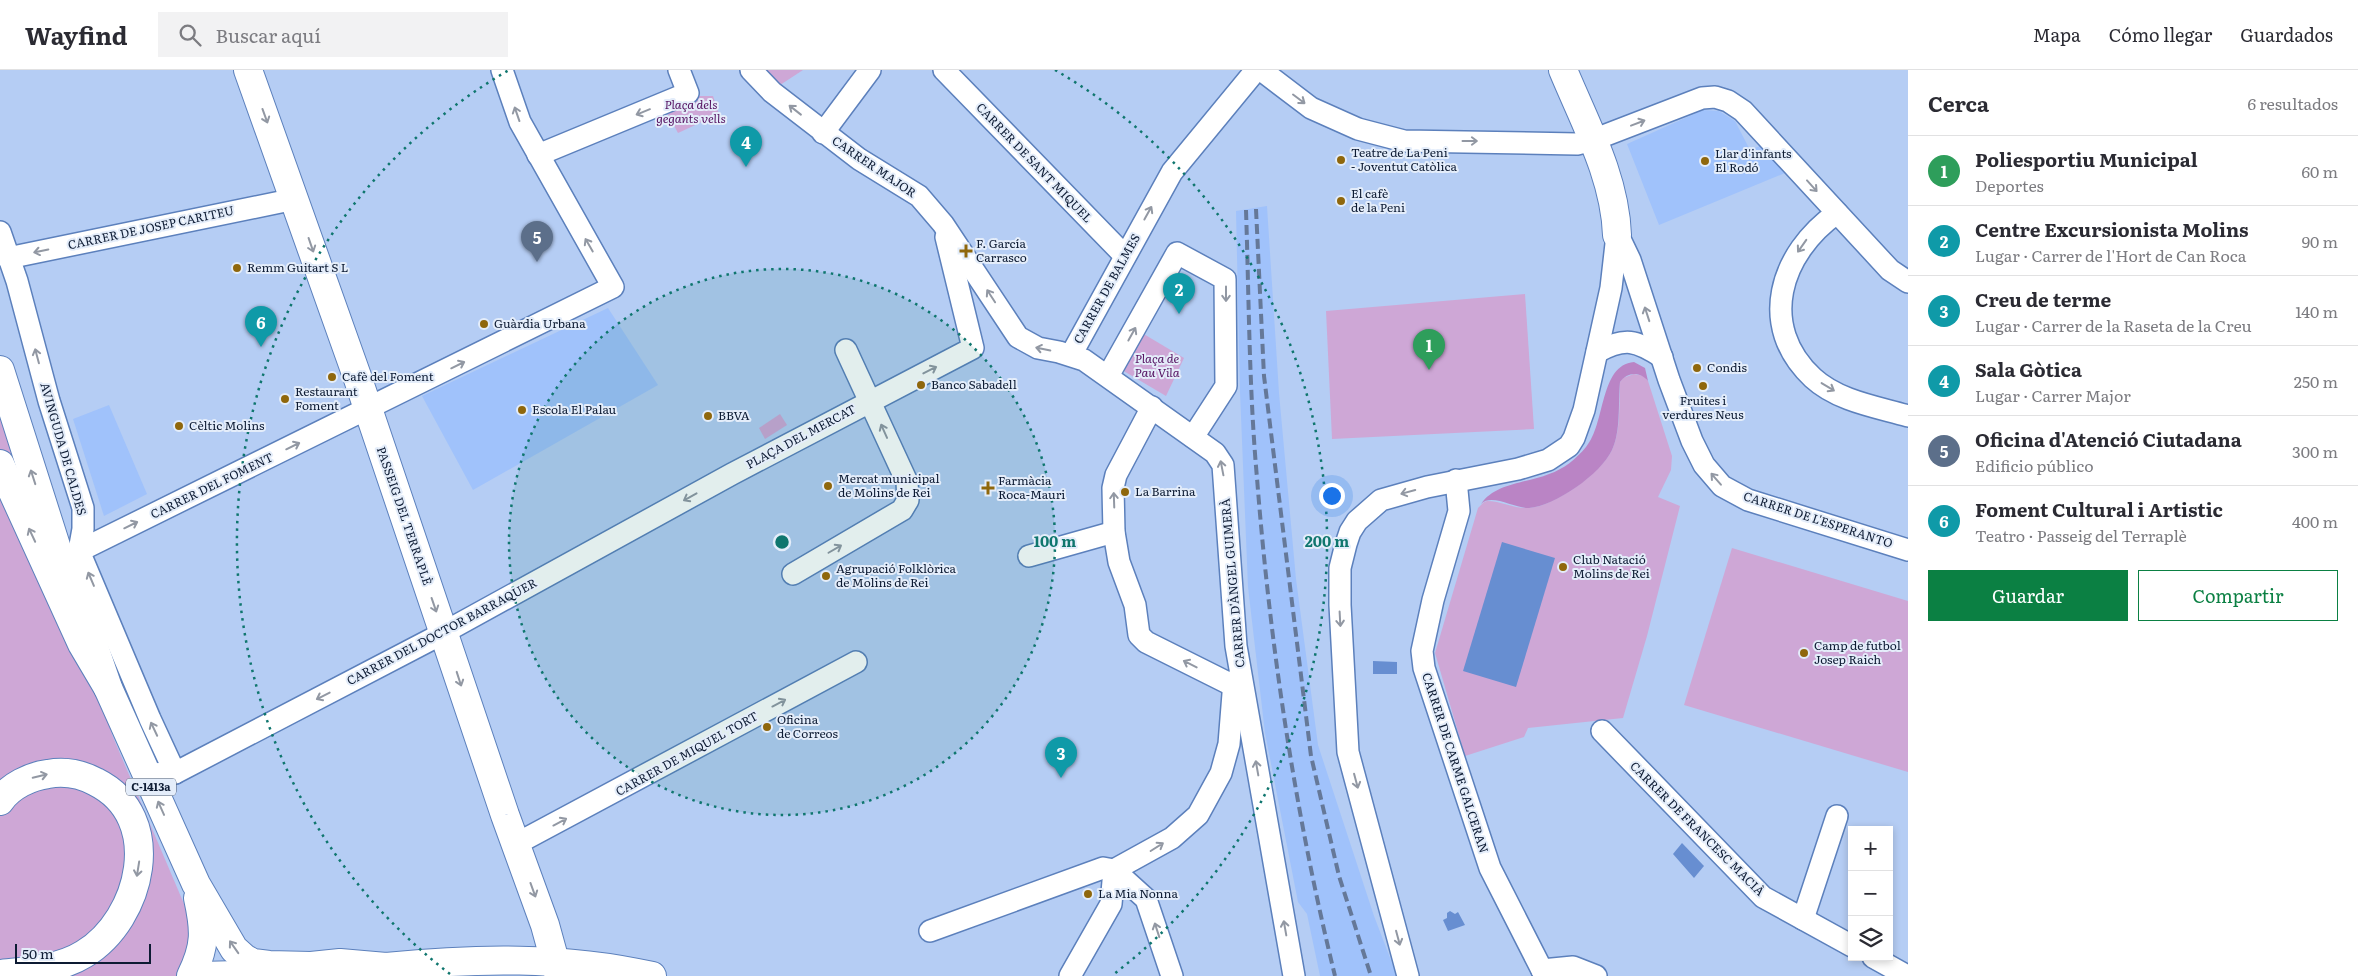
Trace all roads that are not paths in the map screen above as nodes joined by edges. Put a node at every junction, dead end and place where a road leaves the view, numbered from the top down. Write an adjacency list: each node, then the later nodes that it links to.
1 (248, 70): 13 (main road, PASSEIG DEL TERRAPLÈ, one-way to 13)
2 (502, 70): 12 (street, one-way to 2)
3 (678, 70): 12 (street, one-way to 12)
4 (751, 70): 10 (street, CARRER MAJOR, one-way to 4)
5 (870, 70): 10 (street)
6 (944, 70): 18 (street, CARRER DE SANT MIQUEL)
7 (1256, 70): 18 (street, CARRER DE BALMES, one-way to 7)
8 (1260, 70): 11 (street, one-way to 11)
9 (1563, 70): 11 (main road, CARRER DE L'ESPERANTO)
10 (824, 133): 15 (street, CARRER MAJOR)
11 (1593, 140): 14 (street, one-way to 14); 17 (main road, CARRER DE L'ESPERANTO)
12 (538, 155): 30 (street, CARRER DEL FOMENT, one-way to 12)
13 (294, 199): 19 (street, CARRER DE JOSEP CARITEU, one-way to 19); 30 (main road, PASSEIG DEL TERRAPLÈ, one-way to 30)
14 (1836, 213): 20 (street); 31 (street, one-way to 31)
15 (943, 224): 21 (street, CARRER MAJOR); 24 (street, CARRER DE BALMES, one-way to 15)
16 (0, 232): 19 (street, AVINGUDA DE CALDES)
17 (1618, 235): 23 (street); 25 (street, CARRER DE L'ESPERANTO, one-way to 17)
18 (1125, 256): 24 (street, CARRER DE BALMES)
19 (8, 258): 39 (street, AVINGUDA DE CALDES, one-way to 19)
20 (1908, 282)
21 (973, 348): 28 (street, PLAÇA DEL MERCAT, one-way to 21)
22 (846, 350): 28 (street)
23 (1597, 352): 25 (street); 35 (street)
24 (1071, 355): 27 (street, CARRER D'ÀNGEL GUIMERÀ)
25 (1662, 358): 37 (street, CARRER DE L'ESPERANTO, one-way to 25)
26 (0, 370): 39 (main road, AVINGUDA DE CALDES / C-1413a, one-way to 26)
27 (1108, 376): 29 (street, CARRER D'ÀNGEL GUIMERÀ); 32 (street, one-way to 32)
28 (871, 400): 34 (street, PLAÇA DEL MERCAT); 40 (street, one-way to 28)
29 (1152, 407): 32 (street, CARRER D'ÀNGEL GUIMERÀ); 36 (street, one-way to 29)
30 (368, 410): 39 (street, CARRER DEL FOMENT, one-way to 30); 41 (main road, PASSEIG DEL TERRAPLÈ, one-way to 41)
31 (1908, 416)
32 (1193, 437): 42 (street, CARRER D'ÀNGEL GUIMERÀ, one-way to 32)
33 (0, 464): 45 (main road, one-way to 33)
34 (732, 474): 41 (street, CARRER DEL DOCTOR BARRAQUER, one-way to 41)
35 (1456, 480): 61 (street, CARRER DE CARME GALCERAN); 70 (street, one-way to 70)
36 (1114, 532): 38 (street); 44 (street, one-way to 36)
37 (1908, 550)
38 (1029, 556)
39 (73, 561): 45 (main road, AVINGUDA DE CALDES / C-1413a); 47 (street, AVINGUDA DE CALDES, one-way to 39)
40 (793, 574)
41 (444, 632): 47 (street, CARRER DEL DOCTOR BARRAQUER, one-way to 47); 51 (main road, PASSEIG DEL TERRAPLÈ, one-way to 51)
42 (1236, 646): 44 (street); 69 (street, CARRER D'ÀNGEL GUIMERÀ, one-way to 42)
43 (856, 662): 51 (street, CARRER DE MIQUEL TORT, one-way to 43)
44 (1234, 686): 52 (street, one-way to 44)
45 (108, 688): 48 (main road, AVINGUDA DE CALDES / C-1413a)
46 (1602, 731): 54 (street, CARRER DE FRANCESC MACIÀ)
47 (175, 773): 48 (street, CARRER DEL DOCTOR BARRAQUER)
48 (146, 774): 53 (main road, AVINGUDA DE CALDES / C-1413a, one-way to 48)
49 (0, 801): 62 (main road, one-way to 62)
50 (1837, 816): 54 (street)
51 (516, 844): 60 (main road, PASSEIG DEL TERRAPLÈ, one-way to 60)
52 (1114, 870): 55 (street); 67 (street); 68 (street, one-way to 52)
53 (196, 884): 58 (main road, AVINGUDA DE CALDES / C-1413a, one-way to 53); 63 (main road, AVINGUDA DE CALDES / C-1413a)
54 (1803, 919): 56 (street, CARRER DE FRANCESC MACIÀ)
55 (930, 931)
56 (1848, 944)
57 (1880, 961): 72 (street)
58 (311, 966): 59 (main road); 64 (main road)
59 (386, 967): 60 (main road); 65 (main road)
60 (558, 969): 66 (main road)
61 (1544, 973): 71 (street)
62 (6, 974)
63 (191, 976)
64 (201, 976)
65 (356, 976)
66 (652, 976)
67 (1070, 976)
68 (1172, 976)
69 (1294, 976)
70 (1408, 976)
71 (1596, 976)
72 (1907, 976)

